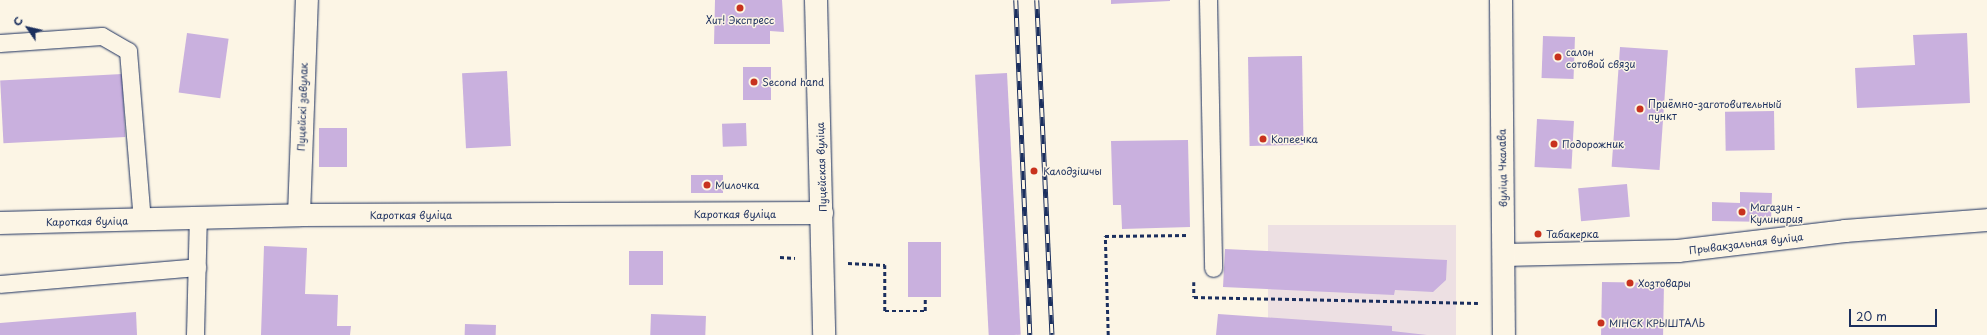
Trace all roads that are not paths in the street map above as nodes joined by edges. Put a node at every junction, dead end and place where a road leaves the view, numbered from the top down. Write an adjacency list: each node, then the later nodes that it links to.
1 (307, 0): 7 (street, Пуцейскі завулак)
2 (816, 0): 6 (street, Пуцейская вуліца)
3 (1208, 0): 14 (lane)
4 (1501, 0): 12 (street, вуліца Чкалава)
5 (0, 43): 9 (lane)
6 (822, 213): 7 (street, Кароткая вуліца); 17 (street, Пуцейская вуліца)
7 (299, 215): 8 (street, Кароткая вуліца)
8 (198, 216): 9 (street, Кароткая вуліца); 13 (lane)
9 (142, 220): 11 (street, Кароткая вуліца)
10 (1987, 220): 12 (street, Прывакзальная вуліца)
11 (0, 223)
12 (1504, 255): 18 (street, вуліца Чкалава)
13 (197, 267): 15 (lane); 16 (lane)
14 (1213, 268)
15 (0, 284)
16 (195, 335)
17 (824, 335)
18 (1504, 335)

